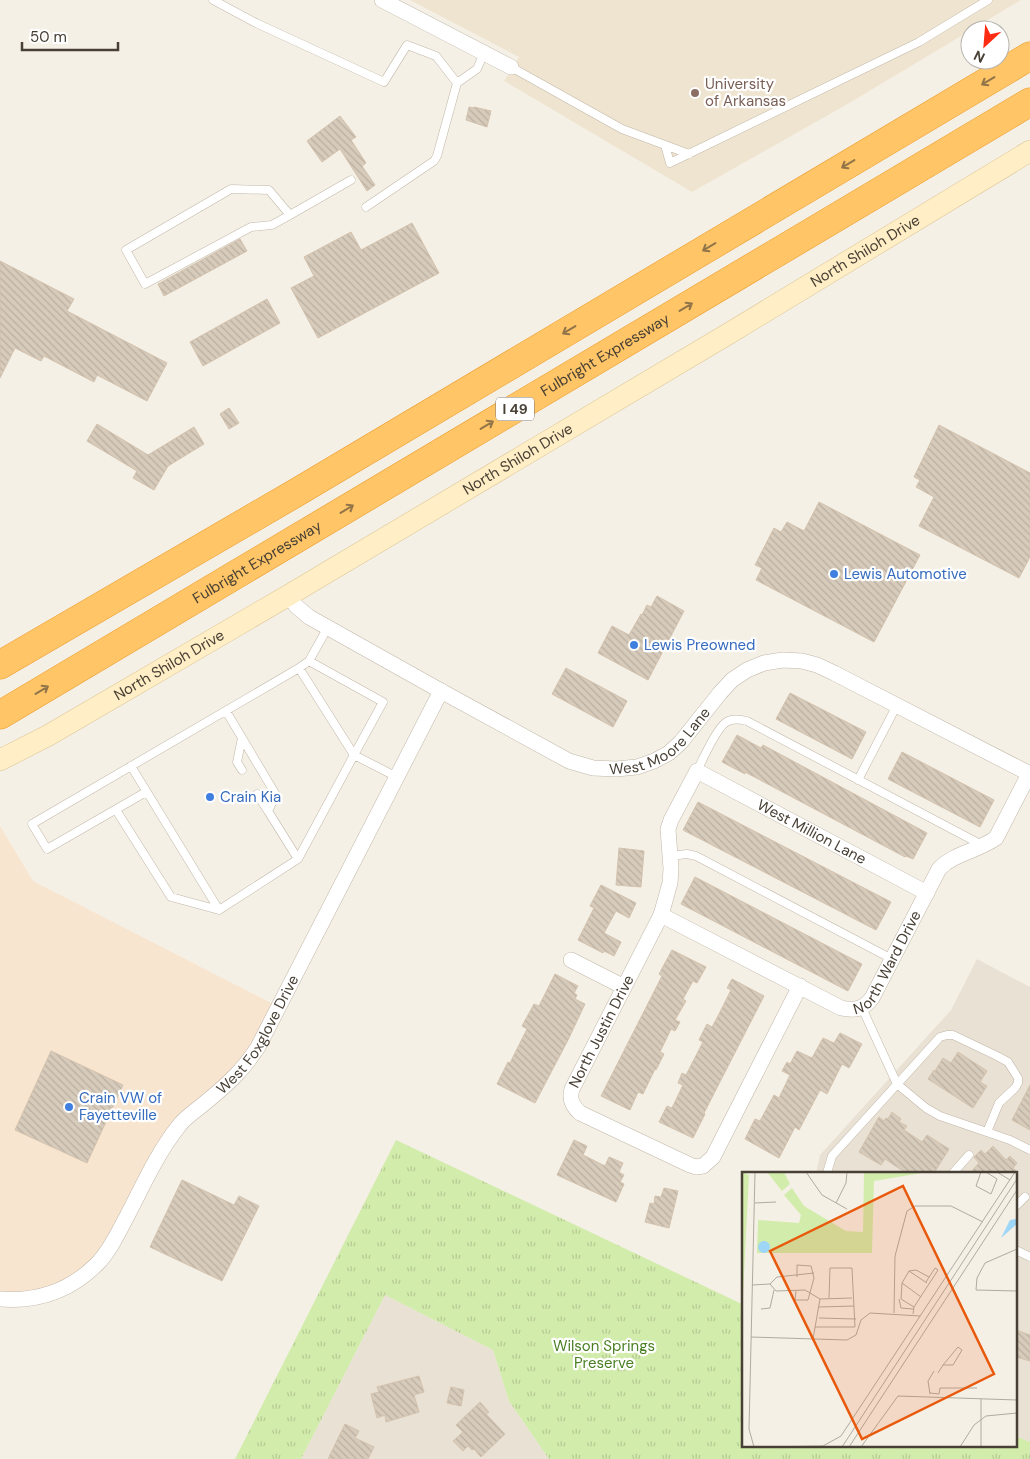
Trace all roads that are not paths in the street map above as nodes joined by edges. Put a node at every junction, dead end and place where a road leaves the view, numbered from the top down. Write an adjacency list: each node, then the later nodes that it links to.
1 (214, 0): 7 (lane)
2 (382, 0): 4 (street)
3 (988, 0): 11 (lane)
4 (484, 53): 6 (street); 7 (lane)
5 (1030, 56): 18 (highway, I 49, one-way to 18)
6 (511, 67): 9 (lane)
7 (457, 83): 13 (lane)
8 (1030, 102): 23 (highway, Fulbright Expressway / I 49, one-way to 8)
9 (665, 145): 11 (lane); 11 (lane)
10 (1030, 152): 15 (street, North Shiloh Drive)
11 (689, 154)
12 (351, 180): 14 (lane)
13 (366, 207)
14 (290, 215): 14 (lane)
15 (289, 595): 16 (street, West Moore Lane); 26 (street, North Shiloh Drive)
16 (328, 627): 17 (lane); 20 (street, West Moore Lane)
17 (309, 661): 19 (lane); 25 (lane)
18 (0, 665)
19 (299, 668): 22 (lane); 25 (lane)
20 (441, 691): 21 (street, West Moore Lane); 31 (street, West Foxglove Drive)
21 (897, 705): 30 (street, West Moore Lane); 32 (lane)
22 (226, 711): 24 (lane); 27 (lane)
23 (0, 715)
24 (242, 738): 28 (lane); 36 (lane)
25 (354, 755): 31 (lane); 39 (lane)
26 (0, 760)
27 (131, 766): 33 (lane); 35 (lane)
28 (242, 770)
29 (697, 771): 32 (lane); 38 (street, North Justin Drive); 40 (street, West Million Lane)
30 (1029, 774): 37 (street, North Ward Drive)
31 (397, 777): 58 (street, West Foxglove Drive)
32 (858, 780): 37 (lane)
33 (146, 792): 35 (lane); 41 (lane)
34 (257, 794): 36 (lane)
35 (116, 810): 41 (lane)
36 (268, 811): 39 (lane)
37 (983, 846): 40 (street, North Ward Drive)
38 (670, 856): 42 (street, North Justin Drive); 43 (lane)
39 (298, 859): 41 (lane)
40 (927, 893): 43 (street, North Ward Drive)
41 (219, 910)
42 (661, 914): 45 (street, North Ward Drive); 46 (street, North Justin Drive)
43 (892, 959): 47 (street, North Ward Drive)
44 (571, 960): 46 (street)
45 (800, 986): 46 (street, North Justin Drive); 47 (street, North Ward Drive)
46 (624, 987)
47 (862, 1008): 48 (lane)
48 (897, 1084): 49 (lane); 49 (lane); 52 (lane)
49 (986, 1132): 50 (lane)
50 (1030, 1150)
51 (969, 1155): 53 (lane)
52 (827, 1172)
53 (954, 1172)
54 (1025, 1198): 55 (lane)
55 (1018, 1204)
56 (1018, 1251): 57 (lane)
57 (1030, 1257)
58 (0, 1299)

